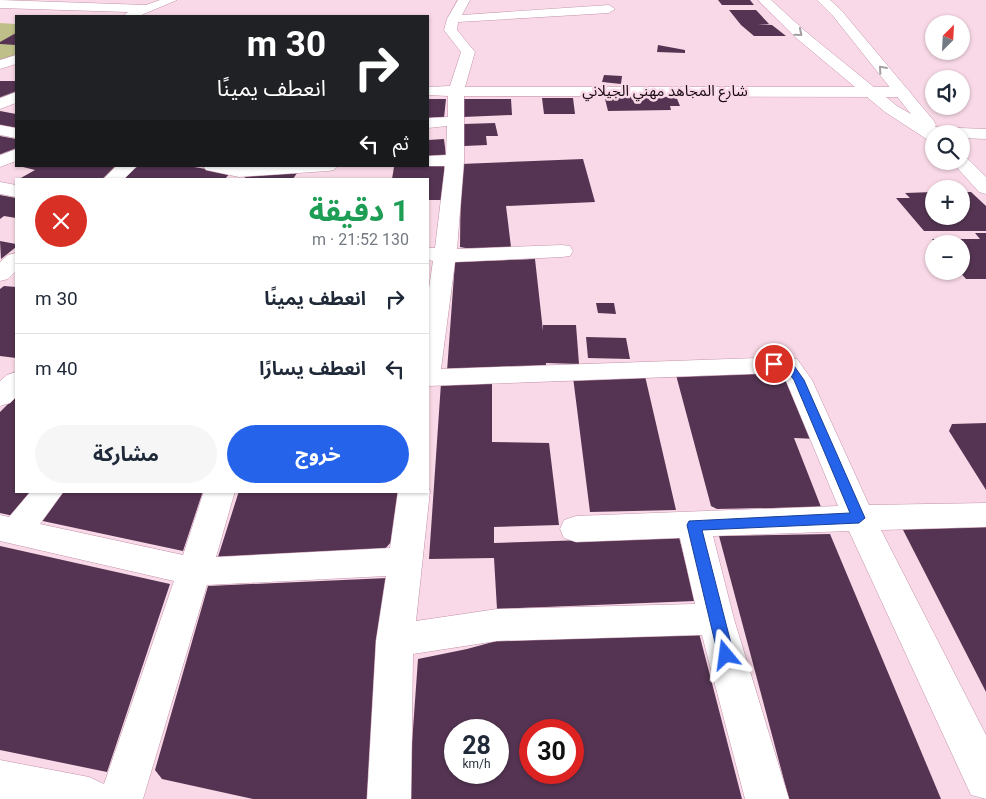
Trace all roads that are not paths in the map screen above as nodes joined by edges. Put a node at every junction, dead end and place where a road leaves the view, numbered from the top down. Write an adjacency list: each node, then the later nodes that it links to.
1 (171, 0): 6 (street)
2 (464, 0): 9 (street)
3 (764, 0): 15 (street, one-way to 15)
4 (823, 0): 14 (street, one-way to 4)
5 (0, 4): 6 (street)
6 (146, 9): 8 (street)
7 (610, 9): 9 (street)
8 (131, 15)
9 (453, 19): 13 (street)
10 (15, 60): 11 (street)
11 (3, 72)
12 (429, 91): 13 (street, شارع المجاهد مهني الجيلاني)
13 (456, 91): 15 (street, شارع المجاهد مهني الجيلاني); 18 (street)
14 (903, 92): 15 (street, شارع المجاهد مهني الجيلاني); 20 (street)
15 (873, 93): 21 (street)
16 (15, 97): 17 (street)
17 (0, 104)
18 (454, 121): 19 (street); 27 (street)
19 (429, 122)
20 (928, 125)
21 (925, 129)
22 (0, 130): 23 (street)
23 (15, 133)
24 (970, 134): 25 (street)
25 (986, 134)
26 (15, 154): 29 (street)
27 (455, 160): 28 (street); 40 (street)
28 (429, 161)
29 (0, 162)
30 (127, 167): 35 (street)
31 (216, 167): 34 (street)
32 (313, 167): 34 (street)
33 (970, 170): 36 (street)
34 (238, 172)
35 (113, 178)
36 (982, 180)
37 (0, 188): 38 (street)
38 (15, 191)
39 (562, 251): 40 (street)
40 (436, 255): 41 (street)
41 (429, 356)
42 (0, 366): 43 (street)
43 (15, 369)
44 (429, 378): 51 (street)
45 (15, 382): 46 (street)
46 (0, 397)
47 (46, 493): 54 (street)
48 (219, 493): 56 (street)
49 (414, 493): 55 (street)
50 (986, 515): 51 (street)
51 (859, 518): 52 (street); 59 (street)
52 (694, 525): 53 (street); 57 (street)
53 (576, 529)
54 (8, 530): 56 (street)
55 (406, 561): 56 (street); 58 (street)
56 (195, 572): 62 (street)
57 (716, 619): 58 (street); 64 (street)
58 (395, 641): 63 (street)
59 (986, 780)
60 (0, 781): 61 (street)
61 (88, 799)
62 (121, 799)
63 (389, 799)
64 (767, 799)

